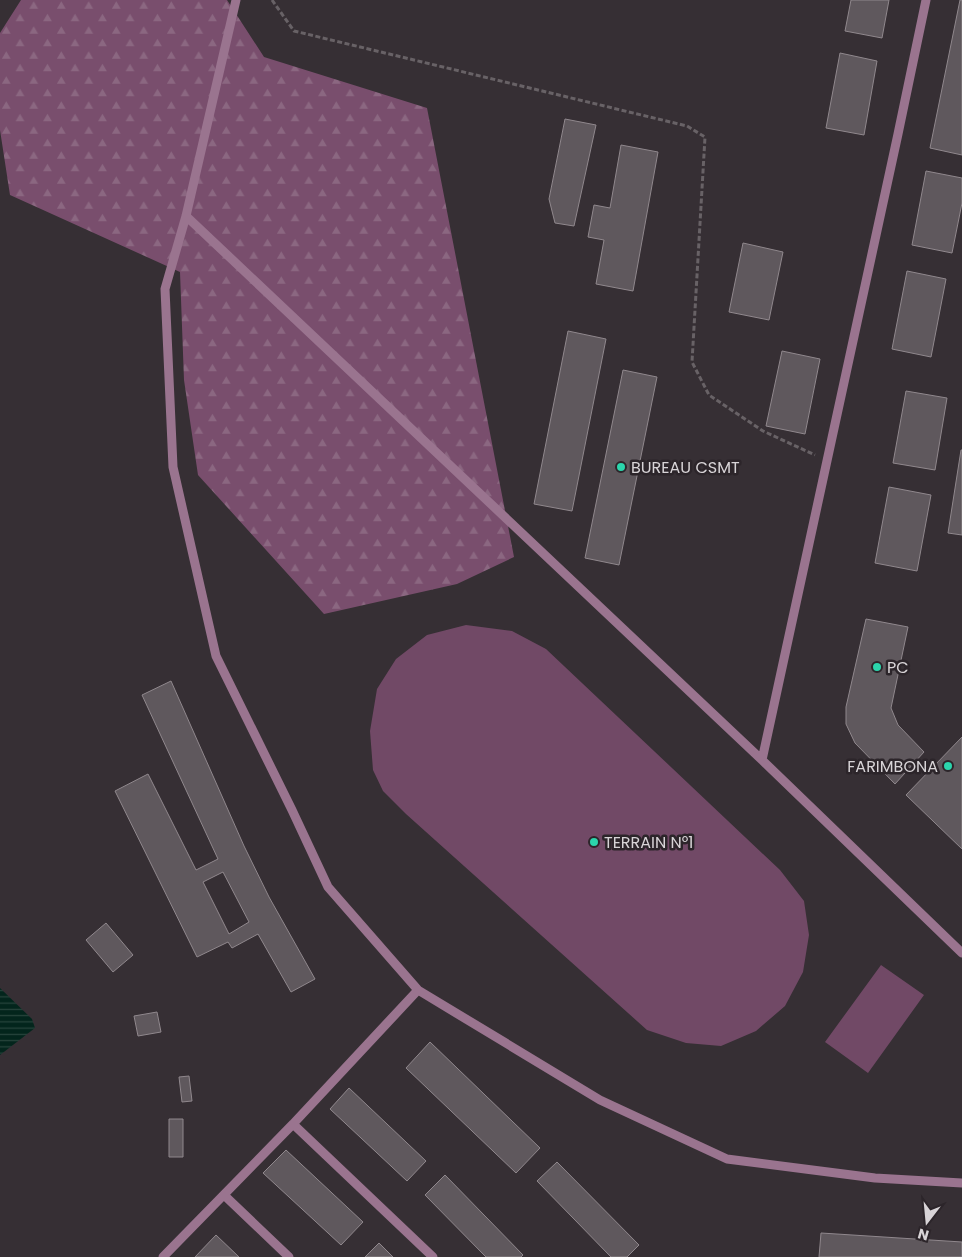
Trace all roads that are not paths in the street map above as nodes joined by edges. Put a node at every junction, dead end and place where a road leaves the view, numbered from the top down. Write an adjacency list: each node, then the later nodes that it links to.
1 (236, 0): 3 (lane)
2 (926, 0): 4 (lane)
3 (186, 216): 4 (lane); 6 (lane)
4 (762, 760): 5 (lane)
5 (962, 953)
6 (418, 990): 7 (lane); 8 (lane)
7 (293, 1124): 9 (lane); 12 (lane)
8 (962, 1183)
9 (224, 1195): 10 (lane); 11 (lane)
10 (163, 1257)
11 (289, 1257)
12 (433, 1257)

